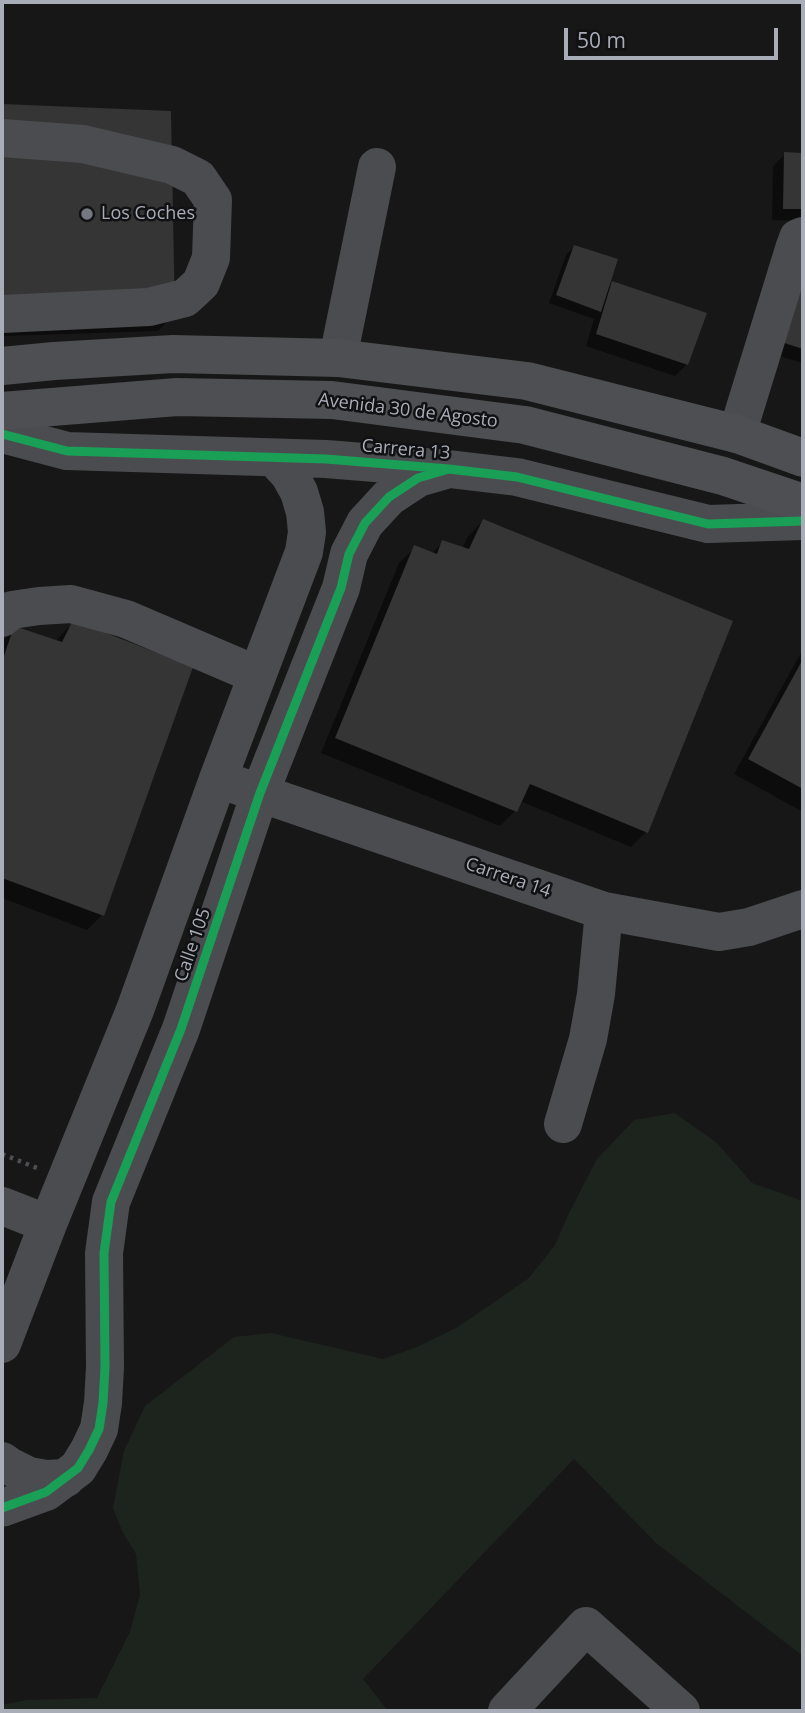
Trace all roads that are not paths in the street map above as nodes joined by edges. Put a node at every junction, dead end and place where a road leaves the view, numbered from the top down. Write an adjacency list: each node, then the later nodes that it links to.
1 (2, 138): 4 (street)
2 (377, 167): 5 (street)
3 (803, 236): 9 (street)
4 (2, 314)
5 (338, 358): 6 (main road); 9 (main road)
6 (2, 366)
7 (2, 411): 13 (main road, Avenida 30 de Agosto)
8 (2, 434): 11 (street, Carrera 13)
9 (737, 434): 10 (main road)
10 (803, 458)
11 (275, 459): 12 (street, Carrera 13); 15 (street, Calle 105)
12 (449, 469): 14 (street, Carrera 13); 16 (street, Calle 105)
13 (803, 503)
14 (803, 521)
15 (297, 571): 16 (street); 19 (street, Calle 105)
16 (341, 588): 21 (street, Calle 105)
17 (20, 606): 18 (street); 19 (street)
18 (2, 618)
19 (257, 675): 20 (street, Calle 105)
20 (218, 779): 21 (street, Carrera 14); 24 (street, Calle 105)
21 (260, 793): 23 (street, Carrera 14); 25 (street, Calle 105)
22 (803, 909): 23 (street, Carrera 14)
23 (604, 911): 26 (street)
24 (135, 1010): 25 (street); 28 (street, Calle 105)
25 (181, 1029): 31 (street, Calle 105)
26 (564, 1124)
27 (2, 1206): 28 (street)
28 (48, 1224): 29 (street, Calle 105)
29 (2, 1344)
30 (2, 1461): 31 (street)
31 (66, 1478): 32 (street)
32 (2, 1508)
33 (673, 1709): 34 (street)
34 (507, 1711)

